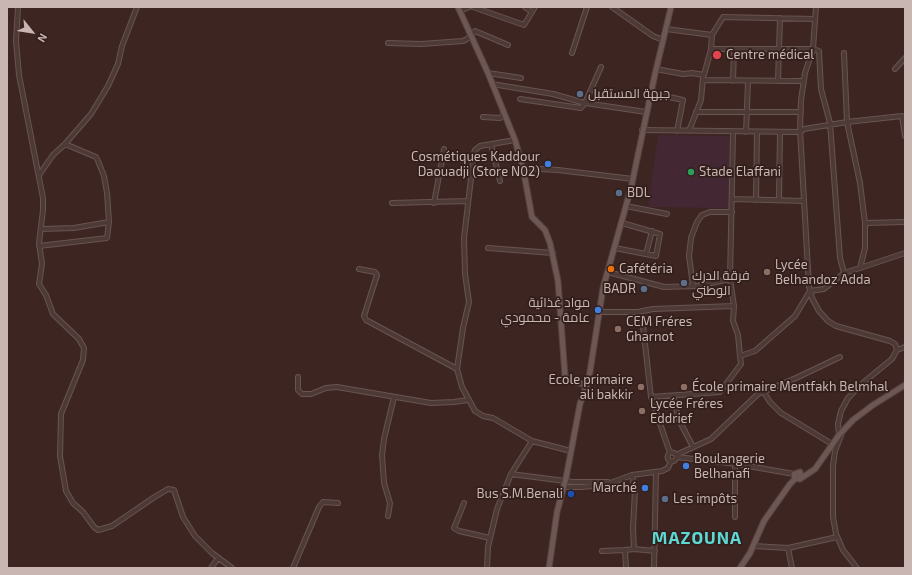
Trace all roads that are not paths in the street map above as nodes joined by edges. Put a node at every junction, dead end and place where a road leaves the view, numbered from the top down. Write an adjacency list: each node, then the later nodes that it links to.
1 (18, 7): 65 (street)
2 (137, 7): 61 (street)
3 (469, 7): 11 (street)
4 (474, 7): 12 (street)
5 (525, 7): 12 (street)
6 (535, 7): 12 (street)
7 (587, 7): 25 (street)
8 (612, 7): 18 (street)
9 (671, 7): 15 (main road)
10 (816, 7): 14 (street)
11 (459, 9): 16 (main road)
12 (532, 12)
13 (780, 18): 14 (street); 17 (street); 23 (street)
14 (815, 19): 24 (street)
15 (666, 29): 17 (street); 18 (main road)
16 (471, 34): 19 (street); 20 (street); 31 (main road)
17 (712, 36): 21 (street)
18 (663, 40): 29 (main road)
19 (388, 43)
20 (508, 45)
21 (711, 49): 22 (street); 32 (street)
22 (734, 49): 23 (street); 34 (street)
23 (779, 49): 24 (street); 35 (street)
24 (813, 49): 37 (street); 50 (street)
25 (572, 53)
26 (844, 53): 49 (street)
27 (905, 58): 30 (street)
28 (601, 67): 41 (street)
29 (656, 69): 32 (street); 39 (main road)
30 (895, 69)
31 (488, 73): 33 (street); 38 (main road)
32 (703, 77): 34 (street); 43 (street)
33 (521, 78)
34 (733, 81): 36 (street)
35 (778, 81): 36 (street); 37 (street)
36 (748, 82): 44 (street)
37 (804, 82): 45 (street)
38 (492, 84): 41 (street); 46 (main road)
39 (650, 93): 42 (main road); 52 (street)
40 (520, 99): 41 (street)
41 (585, 103): 42 (street)
42 (646, 112): 51 (main road)
43 (696, 112): 44 (street); 53 (street)
44 (747, 112): 45 (street); 55 (street)
45 (800, 112): 58 (street)
46 (504, 114): 48 (street); 60 (main road)
47 (904, 116): 49 (street); 59 (street)
48 (483, 117)
49 (847, 122): 50 (street); 81 (street)
50 (830, 124): 58 (street); 93 (street)
51 (642, 130): 52 (street); 66 (main road)
52 (677, 131): 53 (street)
53 (689, 131): 54 (street)
54 (733, 132): 55 (street); 68 (street)
55 (746, 132): 56 (street)
56 (757, 132): 57 (street); 69 (street)
57 (780, 132): 58 (street); 70 (street)
58 (800, 132): 71 (street)
59 (905, 136)
60 (515, 140): 62 (street); 64 (main road)
61 (65, 144): 65 (street); 78 (street)
62 (491, 144): 67 (street); 72 (street)
63 (444, 149): 74 (street)
64 (523, 168): 66 (street); 87 (main road)
65 (39, 175): 82 (street)
66 (633, 179): 75 (main road)
67 (500, 181)
68 (733, 199): 69 (street); 76 (street)
69 (756, 200): 70 (street)
70 (779, 200): 71 (street)
71 (804, 201): 96 (street)
72 (467, 202): 74 (street); 104 (street)
73 (392, 203): 74 (street)
74 (434, 203)
75 (626, 206): 77 (street); 80 (main road)
76 (732, 212): 94 (street); 95 (street)
77 (667, 214)
78 (109, 222): 82 (street); 84 (street)
79 (905, 222): 81 (street)
80 (622, 223): 83 (street); 86 (main road)
81 (865, 224): 90 (street)
82 (40, 229): 84 (street)
83 (652, 231): 89 (street); 89 (street)
84 (39, 246): 141 (street)
85 (488, 248): 87 (street)
86 (615, 248): 89 (street); 92 (main road)
87 (553, 253): 106 (main road)
88 (905, 253): 90 (street)
89 (646, 254)
90 (860, 268): 93 (street)
91 (359, 269): 104 (street)
92 (608, 272): 95 (street); 98 (main road)
93 (844, 273): 96 (street)
94 (730, 279): 95 (street); 97 (street)
95 (694, 286)
96 (810, 291): 101 (street); 102 (street)
97 (734, 306): 99 (street); 102 (street)
98 (600, 312): 99 (street); 106 (main road)
99 (638, 312): 113 (street)
100 (905, 347): 101 (street)
101 (897, 350): 115 (street)
102 (740, 356): 110 (street)
103 (840, 357): 109 (street)
104 (457, 369): 114 (street)
105 (298, 377): 112 (street)
106 (587, 385): 119 (main road)
107 (905, 385): 111 (main road)
108 (905, 389): 111 (main road)
109 (763, 391): 117 (street); 118 (street)
110 (673, 396): 113 (street); 118 (street)
111 (886, 396): 115 (main road)
112 (394, 397): 114 (street); 131 (street)
113 (650, 397): 120 (street)
114 (468, 400): 116 (street)
115 (841, 433): 117 (main road); 133 (street)
116 (532, 441): 119 (street); 125 (street)
117 (832, 444): 127 (main road)
118 (693, 447): 121 (street)
119 (571, 451): 128 (main road)
120 (670, 453): 121 (street); 122 (street)
121 (676, 456): 122 (street); 123 (street)
122 (671, 461): 124 (street)
123 (735, 463): 127 (street); 132 (street)
124 (656, 472): 126 (street); 140 (street)
125 (511, 474): 128 (street); 134 (street)
126 (632, 475): 128 (street); 137 (street)
127 (797, 476): 135 (main road)
128 (565, 484): 147 (main road)
129 (464, 503): 134 (street)
130 (338, 504): 145 (street)
131 (388, 516)
132 (735, 517)
133 (837, 537): 136 (street); 151 (street)
134 (490, 538): 146 (street)
135 (754, 546): 136 (street); 142 (main road)
136 (788, 548): 150 (street)
137 (634, 549): 138 (street); 140 (street)
138 (625, 550): 139 (street); 148 (street)
139 (602, 551)
140 (655, 551): 149 (street)
141 (218, 558): 143 (street); 144 (street)
142 (741, 567)
143 (212, 568)
144 (232, 568)
145 (293, 568)
146 (487, 568)
147 (549, 568)
148 (626, 568)
149 (654, 568)
150 (792, 568)
151 (857, 568)

